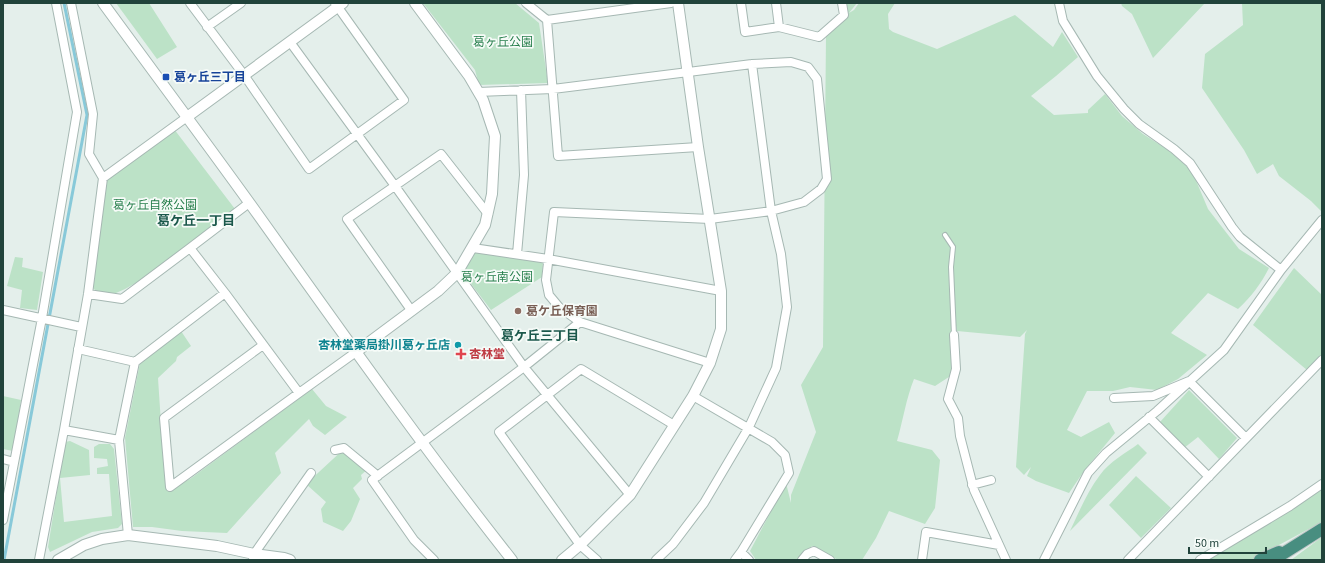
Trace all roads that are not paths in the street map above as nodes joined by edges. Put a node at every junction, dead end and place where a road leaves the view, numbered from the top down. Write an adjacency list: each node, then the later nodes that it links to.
1 (56, 3): 47 (street)
2 (72, 3): 28 (street)
3 (103, 3): 25 (street)
4 (190, 3): 16 (street)
5 (241, 3): 16 (street)
6 (415, 3): 24 (street)
7 (526, 3): 15 (street)
8 (670, 3): 15 (street)
9 (678, 3): 20 (street)
10 (741, 3): 17 (street)
11 (776, 3): 17 (street)
12 (842, 3): 17 (street)
13 (1059, 3): 40 (street)
14 (339, 4): 18 (street); 26 (street)
15 (547, 20): 22 (street)
16 (207, 27): 21 (street)
17 (779, 28)
18 (290, 42): 21 (street); 26 (street)
19 (752, 64): 20 (street); 31 (street); 31 (street)
20 (688, 73): 22 (street); 27 (street)
21 (244, 75): 25 (street); 26 (street)
22 (553, 89): 23 (street); 27 (street)
23 (521, 90): 24 (street); 38 (street)
24 (478, 92): 32 (street)
25 (187, 117): 28 (street); 30 (street)
26 (358, 134): 29 (street)
27 (698, 147): 33 (street)
28 (103, 178): 44 (street)
29 (396, 186): 32 (street); 41 (street); 46 (street)
30 (249, 203): 36 (street); 53 (street)
31 (771, 211): 33 (street); 65 (street)
32 (488, 214): 37 (street)
33 (710, 218): 39 (street); 42 (street)
34 (1322, 220): 40 (street)
35 (945, 235): 50 (lane)
36 (190, 248): 43 (street); 44 (street)
37 (473, 248): 38 (street); 41 (street)
38 (517, 254): 39 (street)
39 (548, 259): 42 (street); 48 (street)
40 (1281, 270): 58 (street)
41 (457, 273): 46 (street); 57 (street)
42 (721, 291): 56 (street)
43 (225, 293): 51 (street); 55 (street)
44 (88, 294): 49 (street)
45 (3, 310): 47 (street)
46 (411, 310): 53 (street)
47 (43, 318): 49 (street); 72 (street)
48 (580, 322): 56 (street); 57 (street)
49 (81, 327): 52 (street)
50 (954, 335): 78 (street)
51 (263, 345): 59 (street); 59 (street)
52 (78, 349): 55 (street); 66 (street)
53 (356, 352): 59 (street); 69 (street)
54 (1322, 360): 67 (street)
55 (135, 362): 68 (street)
56 (710, 363): 61 (street)
57 (524, 367): 60 (street); 69 (street)
58 (1189, 381): 62 (street); 63 (street); 67 (street)
59 (299, 393)
60 (547, 395): 64 (street); 79 (street); 84 (street)
61 (693, 396): 64 (street); 65 (street)
62 (1114, 398)
63 (1149, 417): 75 (street); 102 (street)
64 (674, 425): 79 (street)
65 (749, 427): 86 (street); 95 (street)
66 (64, 430): 68 (street); 88 (street)
67 (1246, 438): 75 (street)
68 (119, 440): 82 (street)
69 (423, 444): 74 (street); 92 (street)
70 (335, 450): 74 (street)
71 (3, 459): 72 (street)
72 (14, 462): 80 (street)
73 (311, 473): 87 (street)
74 (378, 476): 91 (street)
75 (1209, 477): 103 (street)
76 (991, 480): 78 (street)
77 (1322, 484): 104 (street)
78 (972, 485): 85 (street)
79 (630, 495): 84 (street)
80 (3, 520)
81 (1322, 529): 83 (highway)
82 (128, 535): 87 (street); 89 (street)
83 (1307, 539): 105 (highway); 106 (highway)
84 (580, 545): 93 (street); 94 (street)
85 (1000, 545): 100 (street); 101 (street)
86 (741, 552): 96 (street); 97 (street)
87 (254, 557): 90 (street)
88 (39, 560)
89 (58, 560)
90 (290, 560)
91 (434, 560)
92 (512, 560)
93 (562, 560)
94 (597, 560)
95 (656, 560)
96 (735, 560)
97 (749, 560)
98 (802, 560): 99 (street)
99 (830, 560)
100 (922, 560)
101 (1006, 560)
102 (1044, 560)
103 (1128, 560)
104 (1200, 560)
105 (1260, 560)
106 (1273, 560)

